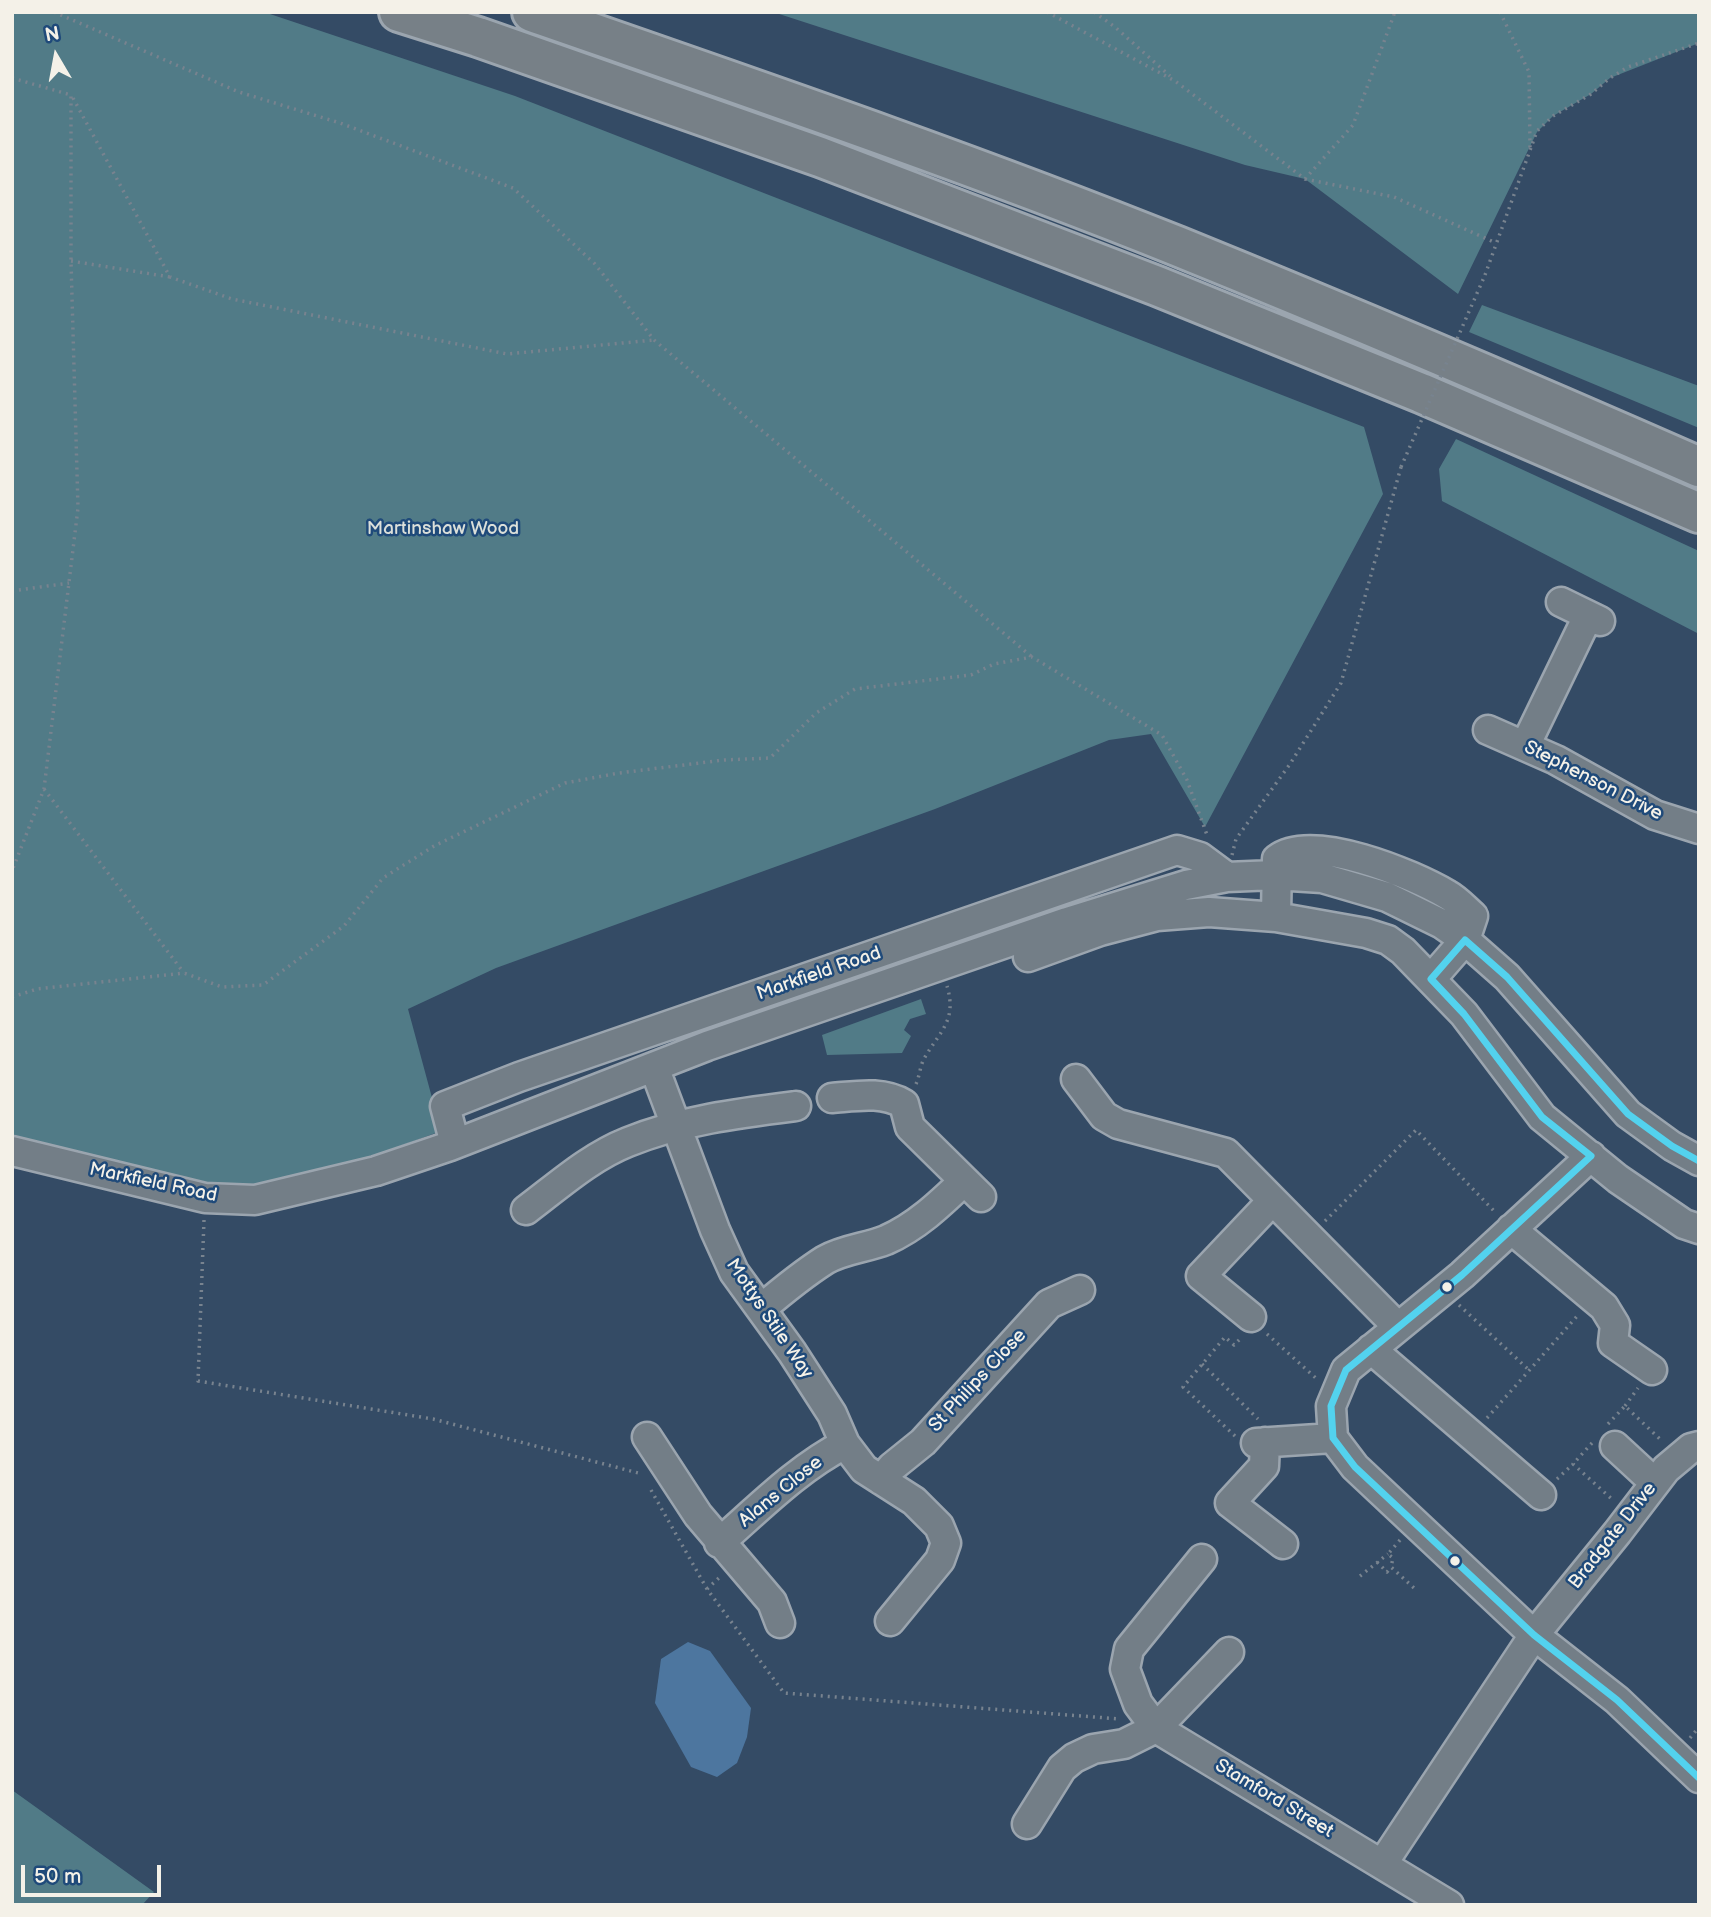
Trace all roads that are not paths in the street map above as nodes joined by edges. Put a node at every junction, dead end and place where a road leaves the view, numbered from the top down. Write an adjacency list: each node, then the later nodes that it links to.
1 (399, 12): 4 (highway)
2 (532, 12): 3 (highway)
3 (1699, 467)
4 (1699, 513)
5 (1561, 602): 7 (street)
6 (1488, 730): 7 (street, Stephenson Drive)
7 (1525, 747): 8 (street, Stephenson Drive)
8 (1699, 829)
9 (1275, 875): 10 (street, Markfield Road); 11 (street); 12 (street)
10 (1227, 877): 13 (street, Markfield Road); 20 (street, Markfield Road)
11 (1276, 918): 13 (street); 14 (street)
12 (1465, 940): 14 (street); 23 (street)
13 (1004, 945): 15 (street, Markfield Road)
14 (1430, 979): 22 (street)
15 (654, 1067): 19 (street, Mottys Stile Way); 20 (street, Markfield Road)
16 (1076, 1079): 24 (street)
17 (832, 1098): 29 (street)
18 (796, 1105): 19 (street)
19 (677, 1126): 25 (street); 29 (street, Mottys Stile Way)
20 (455, 1144): 21 (street, Markfield Road)
21 (12, 1151)
22 (1591, 1156): 26 (street); 27 (street)
23 (1699, 1161)
24 (1272, 1201): 30 (street); 31 (street)
25 (526, 1210)
26 (1511, 1229): 31 (street); 33 (street)
27 (1699, 1229)
28 (1080, 1290): 39 (street, St Philips Close)
29 (761, 1310): 36 (street, Mottys Stile Way)
30 (1253, 1320)
31 (1398, 1327): 32 (street)
32 (1371, 1349): 35 (street); 41 (street)
33 (1652, 1370)
34 (647, 1437): 42 (street)
35 (1333, 1438): 43 (street); 47 (street)
36 (845, 1444): 39 (street, Mottys Stile Way); 42 (street, Alans Close)
37 (1699, 1446): 40 (street, Bradgate Drive)
38 (1614, 1448): 40 (street)
39 (881, 1480): 45 (street, Mottys Stile Way)
40 (1655, 1483): 47 (street, Bradgate Drive)
41 (1541, 1494)
42 (719, 1543): 46 (street)
43 (1283, 1544)
44 (1202, 1559): 49 (street)
45 (890, 1621)
46 (780, 1623)
47 (1534, 1635): 50 (street); 52 (street, Bradgate Drive)
48 (1229, 1652): 49 (street)
49 (1156, 1728): 51 (street); 52 (street, Stamford Street)
50 (1699, 1778)
51 (1027, 1824)
52 (1383, 1863): 53 (street, Stamford Street)
53 (1449, 1905)

